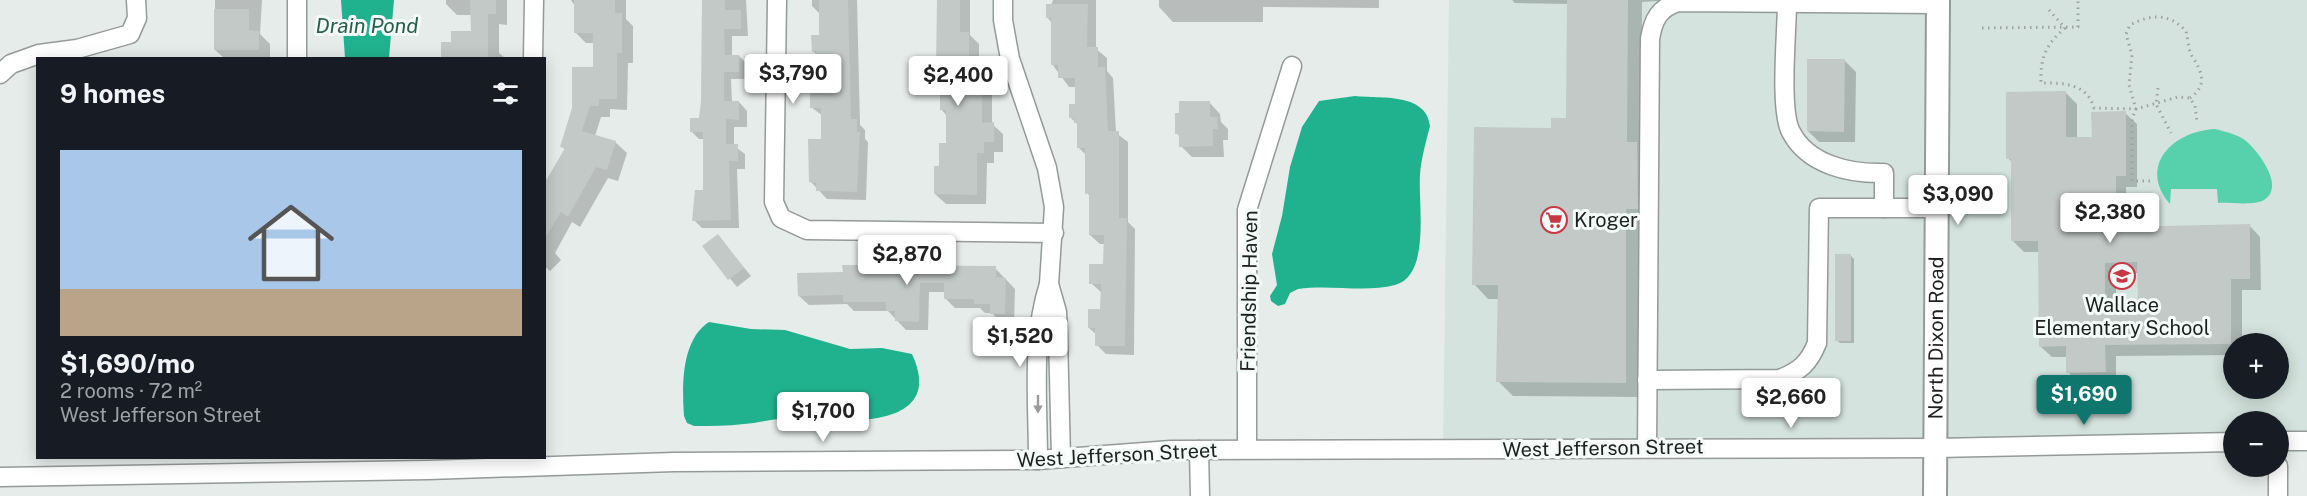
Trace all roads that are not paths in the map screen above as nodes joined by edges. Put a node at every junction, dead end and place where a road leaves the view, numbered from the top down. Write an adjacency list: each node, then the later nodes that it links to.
1 (136, 0): 13 (street)
2 (297, 0): 10 (street)
3 (534, 0): 11 (street)
4 (777, 0): 16 (street)
5 (1003, 0): 16 (street)
6 (1678, 1): 9 (street); 18 (street)
7 (1874, 2): 8 (street); 9 (street)
8 (1938, 2): 15 (main road, North Dixon Road)
9 (1787, 3): 14 (street)
10 (297, 57)
11 (532, 57)
12 (1292, 66): 24 (street, Friendship Haven)
13 (0, 74)
14 (1884, 208): 15 (street); 18 (street)
15 (1938, 208): 23 (main road, North Dixon Road)
16 (1054, 233): 17 (street)
17 (1049, 284): 26 (street); 27 (street, one-way to 27)
18 (1647, 380): 22 (street)
19 (2289, 441): 20 (street)
20 (2307, 441)
21 (2223, 442): 23 (street, West Jefferson Street)
22 (1647, 447): 23 (street, West Jefferson Street); 24 (street, West Jefferson Street)
23 (1936, 448): 32 (main road, North Dixon Road)
24 (1247, 449): 25 (street, West Jefferson Street)
25 (1200, 450): 26 (street, West Jefferson Street); 31 (street)
26 (1061, 459): 27 (street, West Jefferson Street)
27 (1038, 460): 28 (street, West Jefferson Street)
28 (428, 464): 29 (street, West Jefferson Street)
29 (0, 477)
30 (2278, 477): 33 (street)
31 (1200, 496)
32 (1935, 496)
33 (2278, 496)

